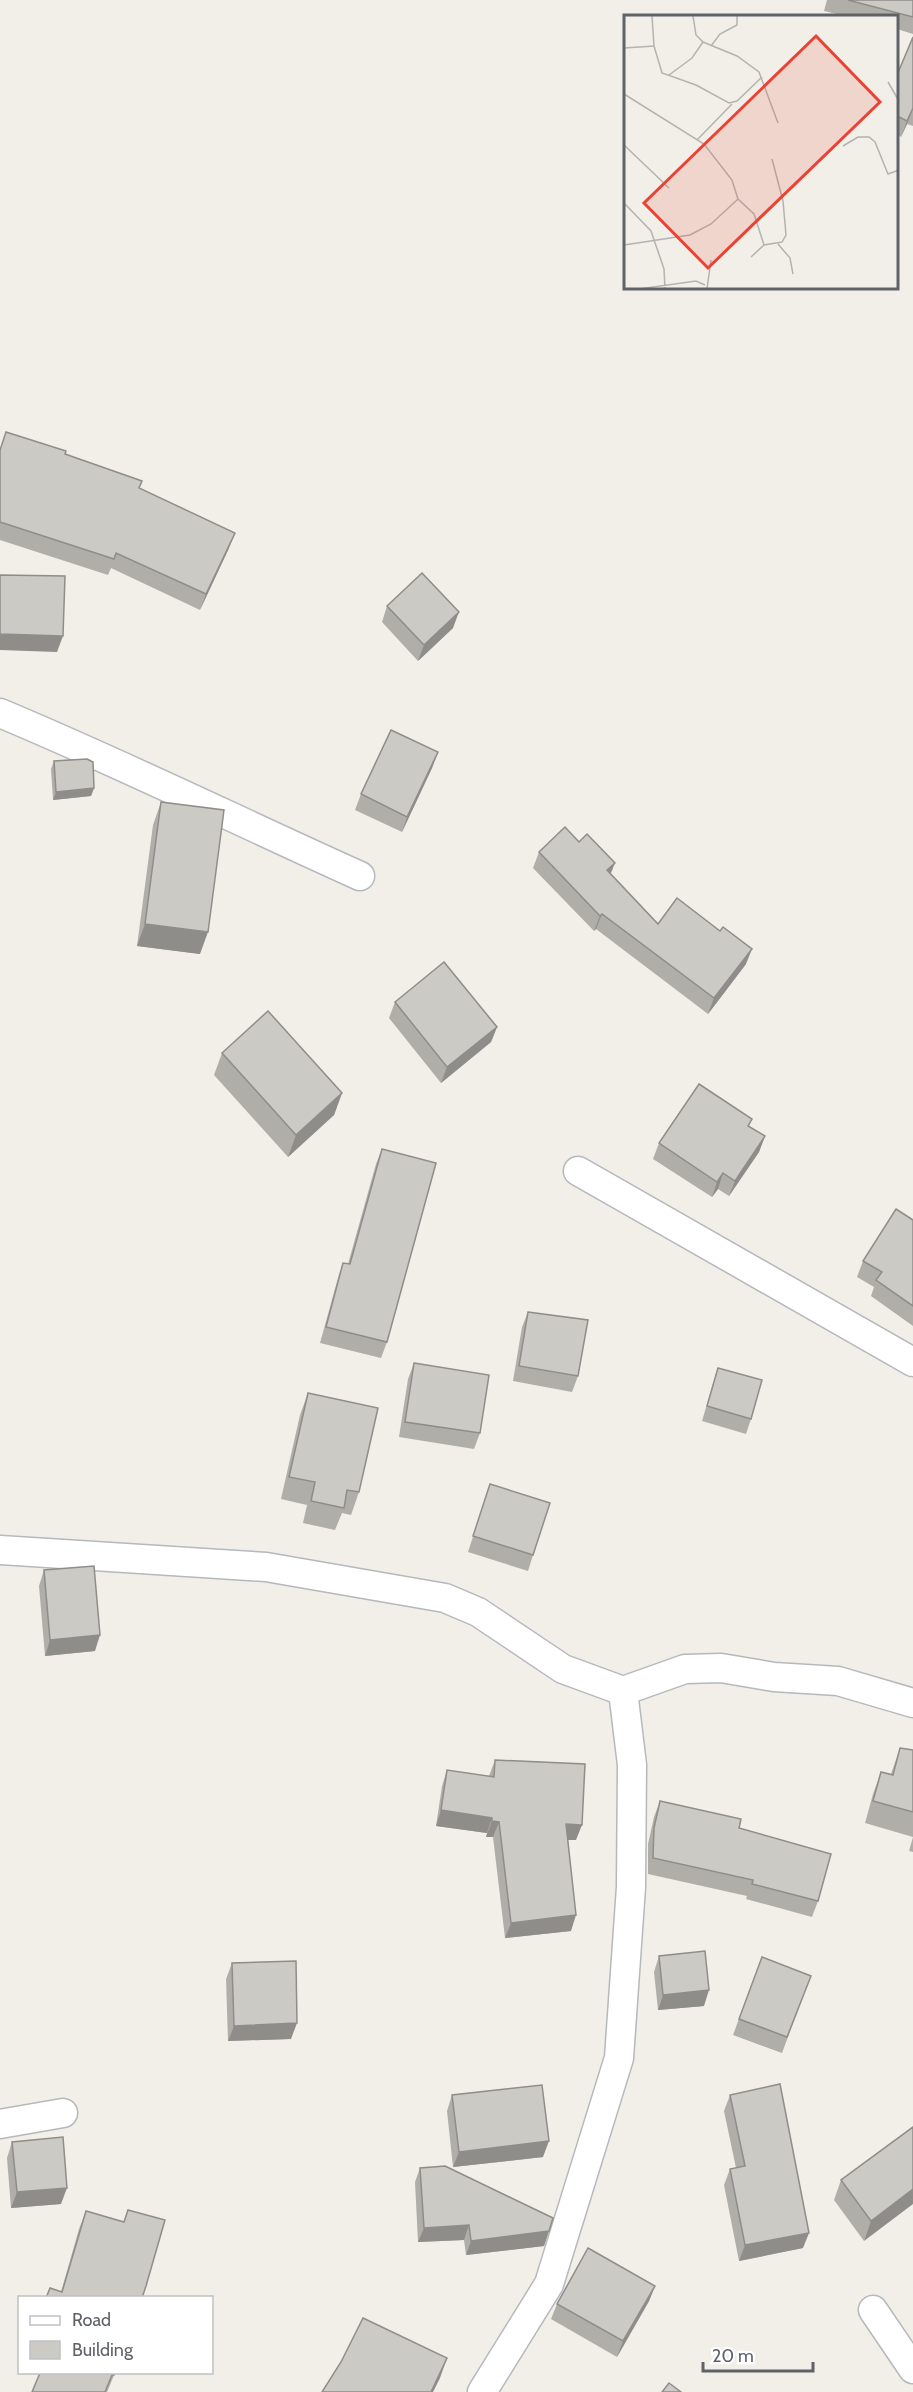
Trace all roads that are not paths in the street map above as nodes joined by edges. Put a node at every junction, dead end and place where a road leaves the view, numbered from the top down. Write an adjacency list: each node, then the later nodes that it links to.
1 (0, 713): 2 (street)
2 (360, 876)
3 (578, 1171): 4 (street)
4 (913, 1362)
5 (0, 1550): 6 (street)
6 (623, 1691): 7 (street); 12 (street)
7 (913, 1703)
8 (63, 2113): 9 (street)
9 (0, 2124)
10 (873, 2310): 11 (street)
11 (913, 2369)
12 (482, 2392)

